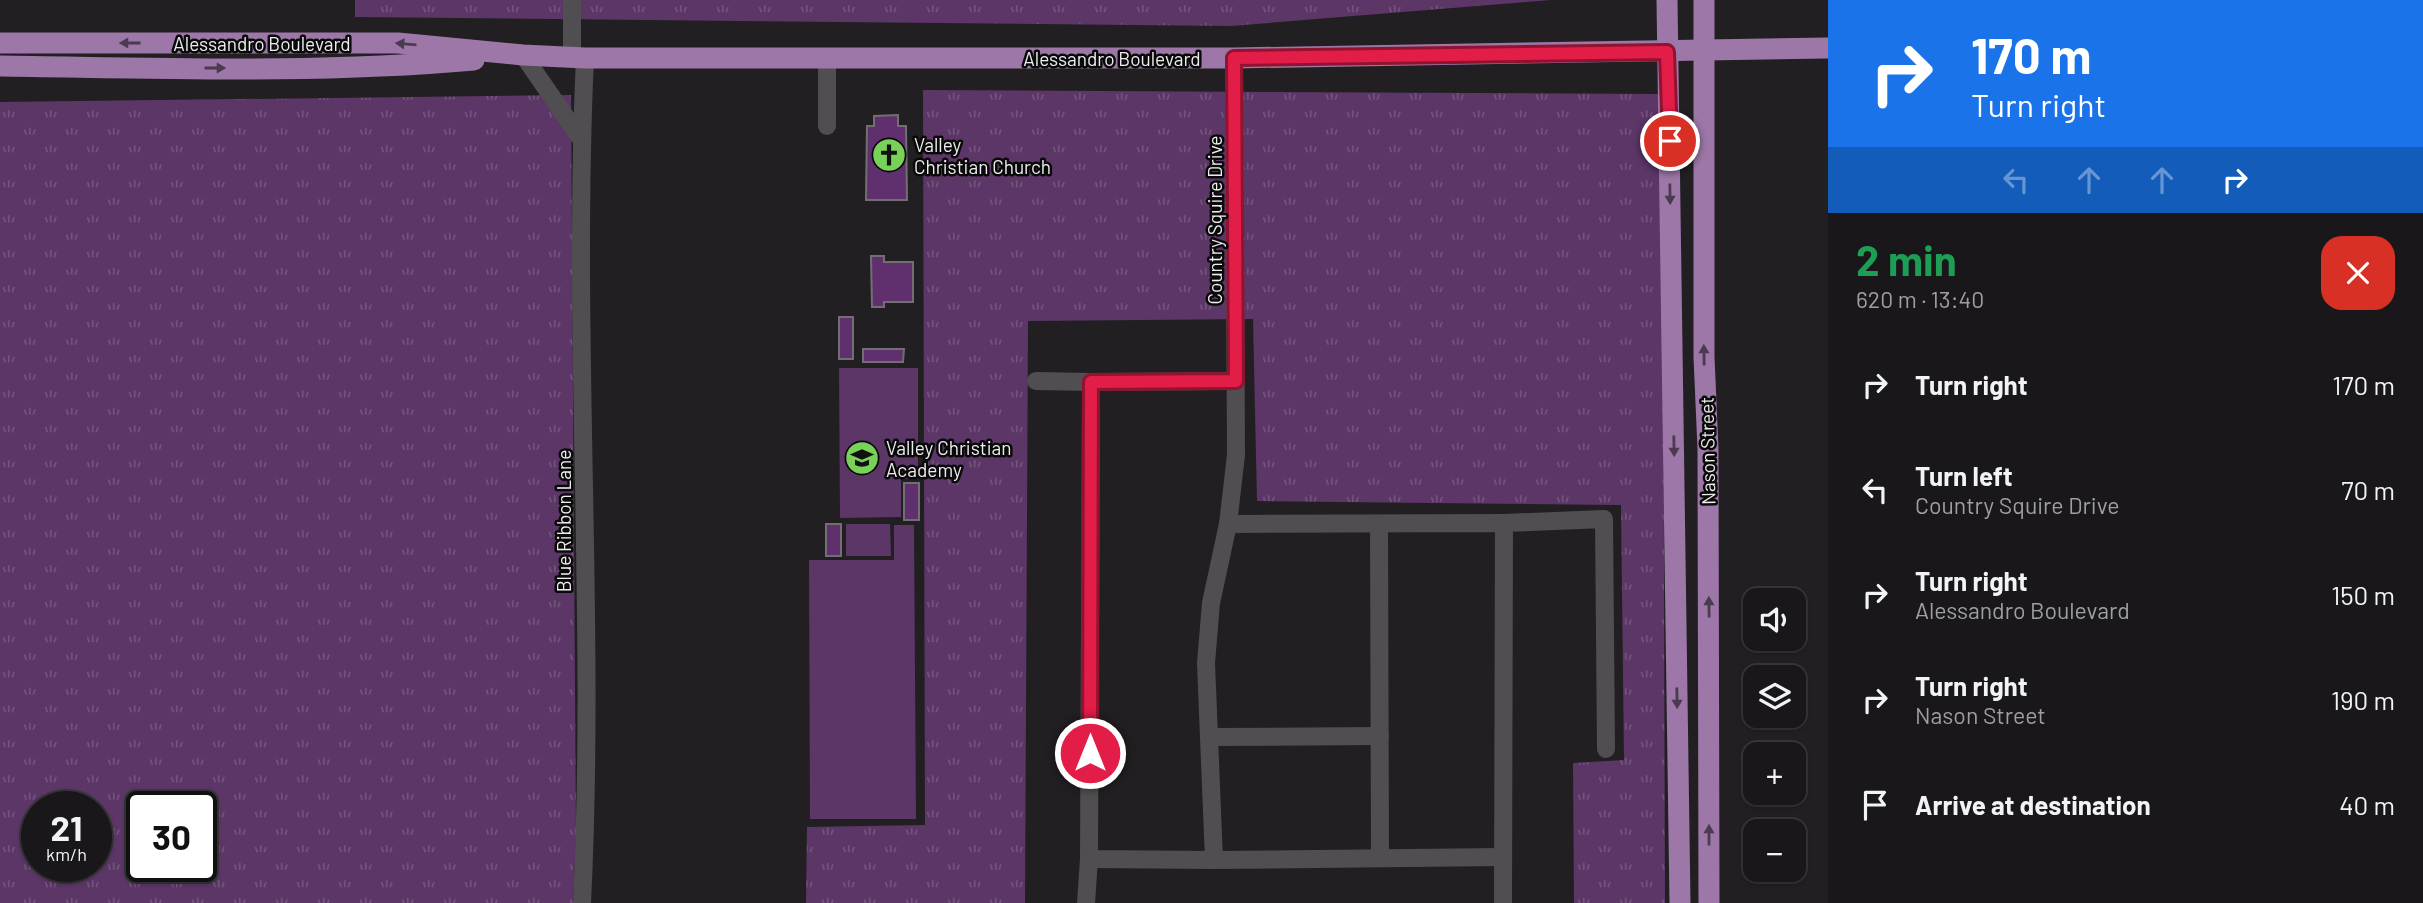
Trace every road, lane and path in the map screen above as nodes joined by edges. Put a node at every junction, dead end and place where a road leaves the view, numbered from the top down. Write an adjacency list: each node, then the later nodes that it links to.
1 (572, 0): 9 (street, Blue Ribbon Lane)
2 (1667, 0): 7 (main road, Nason Street)
3 (1704, 0): 6 (main road, Nason Street)
4 (0, 43): 8 (main road, Alessandro Boulevard, one-way to 4)
5 (1828, 48): 6 (main road, Alessandro Boulevard)
6 (1704, 51): 7 (main road, Alessandro Boulevard); 32 (main road, Nason Street, one-way to 6)
7 (1667, 52): 11 (main road, Alessandro Boulevard); 31 (main road, Nason Street, one-way to 31)
8 (523, 55): 9 (main road, Alessandro Boulevard); 12 (main road, Alessandro Boulevard, one-way to 8); 14 (street)
9 (579, 57): 10 (main road, Alessandro Boulevard); 14 (street, Blue Ribbon Lane)
10 (827, 58): 11 (main road, Alessandro Boulevard); 13 (street)
11 (1234, 58): 15 (street, Country Squire Drive)
12 (0, 66)
13 (827, 126)
14 (581, 139): 28 (street, Blue Ribbon Lane)
15 (1236, 381): 17 (street); 19 (street, Country Squire Drive)
16 (1036, 382): 17 (street)
17 (1091, 382): 26 (street)
18 (1504, 523): 20 (street); 23 (street); 24 (street)
19 (1228, 524): 20 (street); 22 (street, Country Squire Drive)
20 (1379, 525): 21 (street)
21 (1380, 736): 22 (street); 25 (street)
22 (1209, 737): 27 (street, Country Squire Drive)
23 (1606, 749)
24 (1502, 857): 25 (street); 30 (street)
25 (1380, 858): 27 (street)
26 (1089, 859): 27 (street); 29 (street)
27 (1214, 860)
28 (582, 903)
29 (1086, 903)
30 (1503, 903)
31 (1681, 903)
32 (1709, 903)

